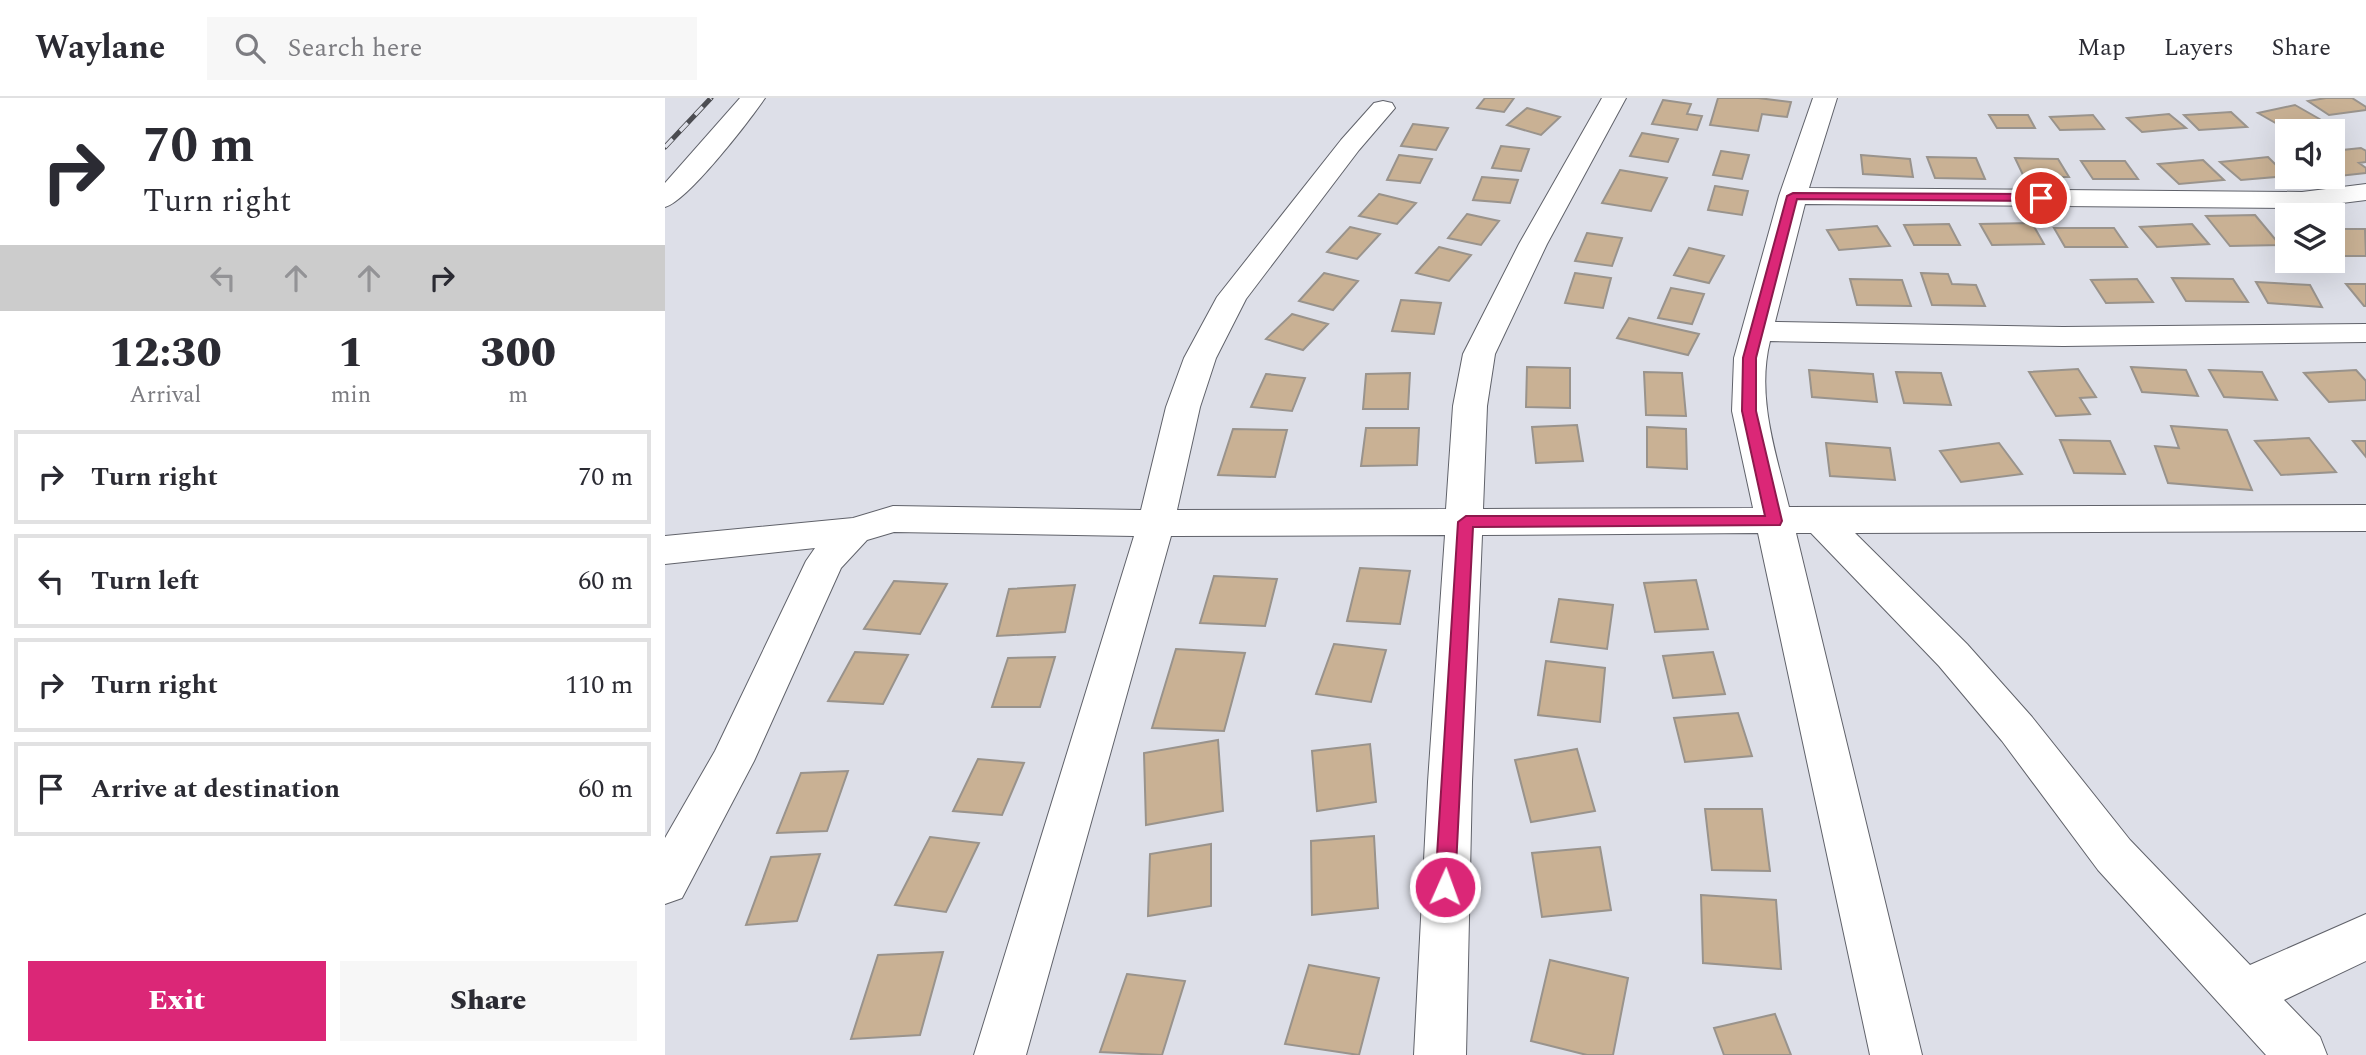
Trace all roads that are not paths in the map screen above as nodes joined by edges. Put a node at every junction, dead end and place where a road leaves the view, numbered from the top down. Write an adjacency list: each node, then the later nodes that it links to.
1 (753, 98): 7 (street)
2 (1614, 98): 13 (street)
3 (1825, 98): 6 (street)
4 (1383, 108): 14 (street)
5 (2366, 192): 6 (street)
6 (1793, 196): 8 (street)
7 (665, 199)
8 (1759, 331): 9 (street); 12 (street)
9 (2366, 333)
10 (2366, 518): 11 (street)
11 (1820, 520): 12 (street); 19 (street)
12 (1774, 521): 13 (street); 22 (street)
13 (1466, 522): 14 (street); 21 (street)
14 (1156, 523): 15 (street); 20 (street)
15 (854, 531): 16 (street); 17 (street)
16 (665, 550)
17 (665, 883)
18 (2366, 937): 19 (street)
19 (2243, 993): 23 (street)
20 (1000, 1055)
21 (1440, 1055)
22 (1896, 1055)
23 (2301, 1055)

